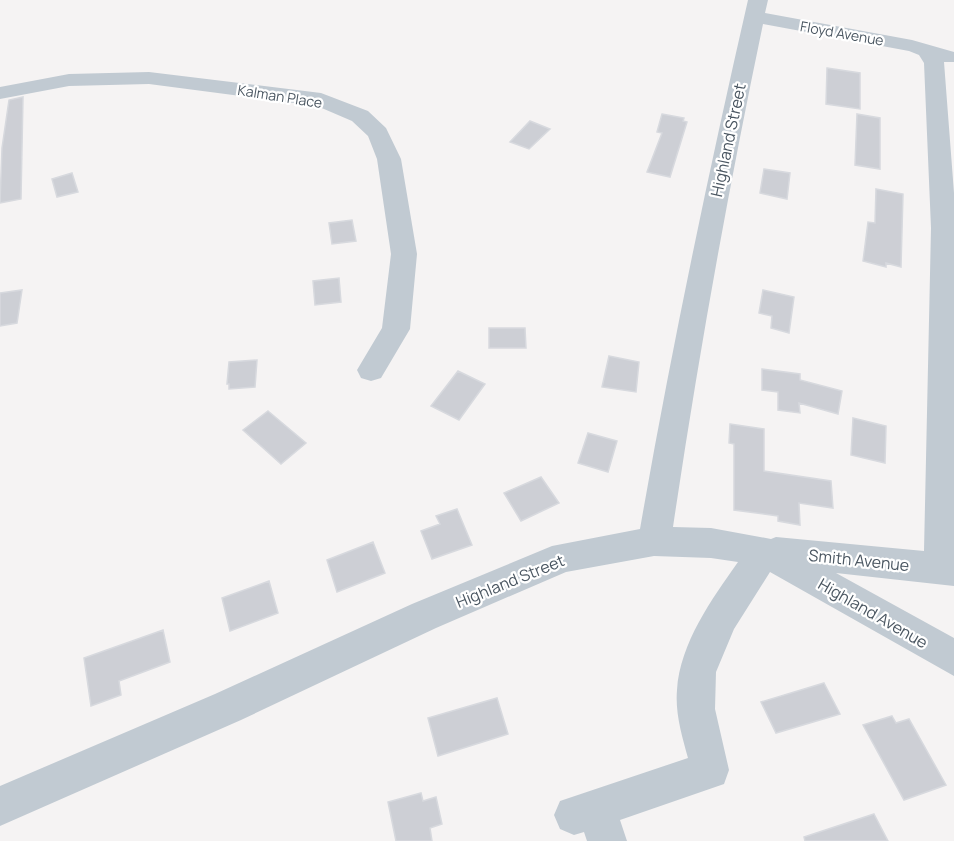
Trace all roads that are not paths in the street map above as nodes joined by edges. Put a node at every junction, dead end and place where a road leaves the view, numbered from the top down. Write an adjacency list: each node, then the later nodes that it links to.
1 (756, 9): 2 (street, Floyd Avenue); 5 (street, Highland Street)
2 (941, 56): 7 (street)
3 (0, 93): 4 (street, Kalman Place)
4 (371, 370)
5 (654, 541): 6 (street, Highland Avenue); 9 (street, Highland Street)
6 (764, 550): 7 (street, Smith Avenue); 8 (street, Highland Avenue); 10 (street)
7 (948, 569)
8 (954, 658)
9 (0, 806)
10 (592, 821)

